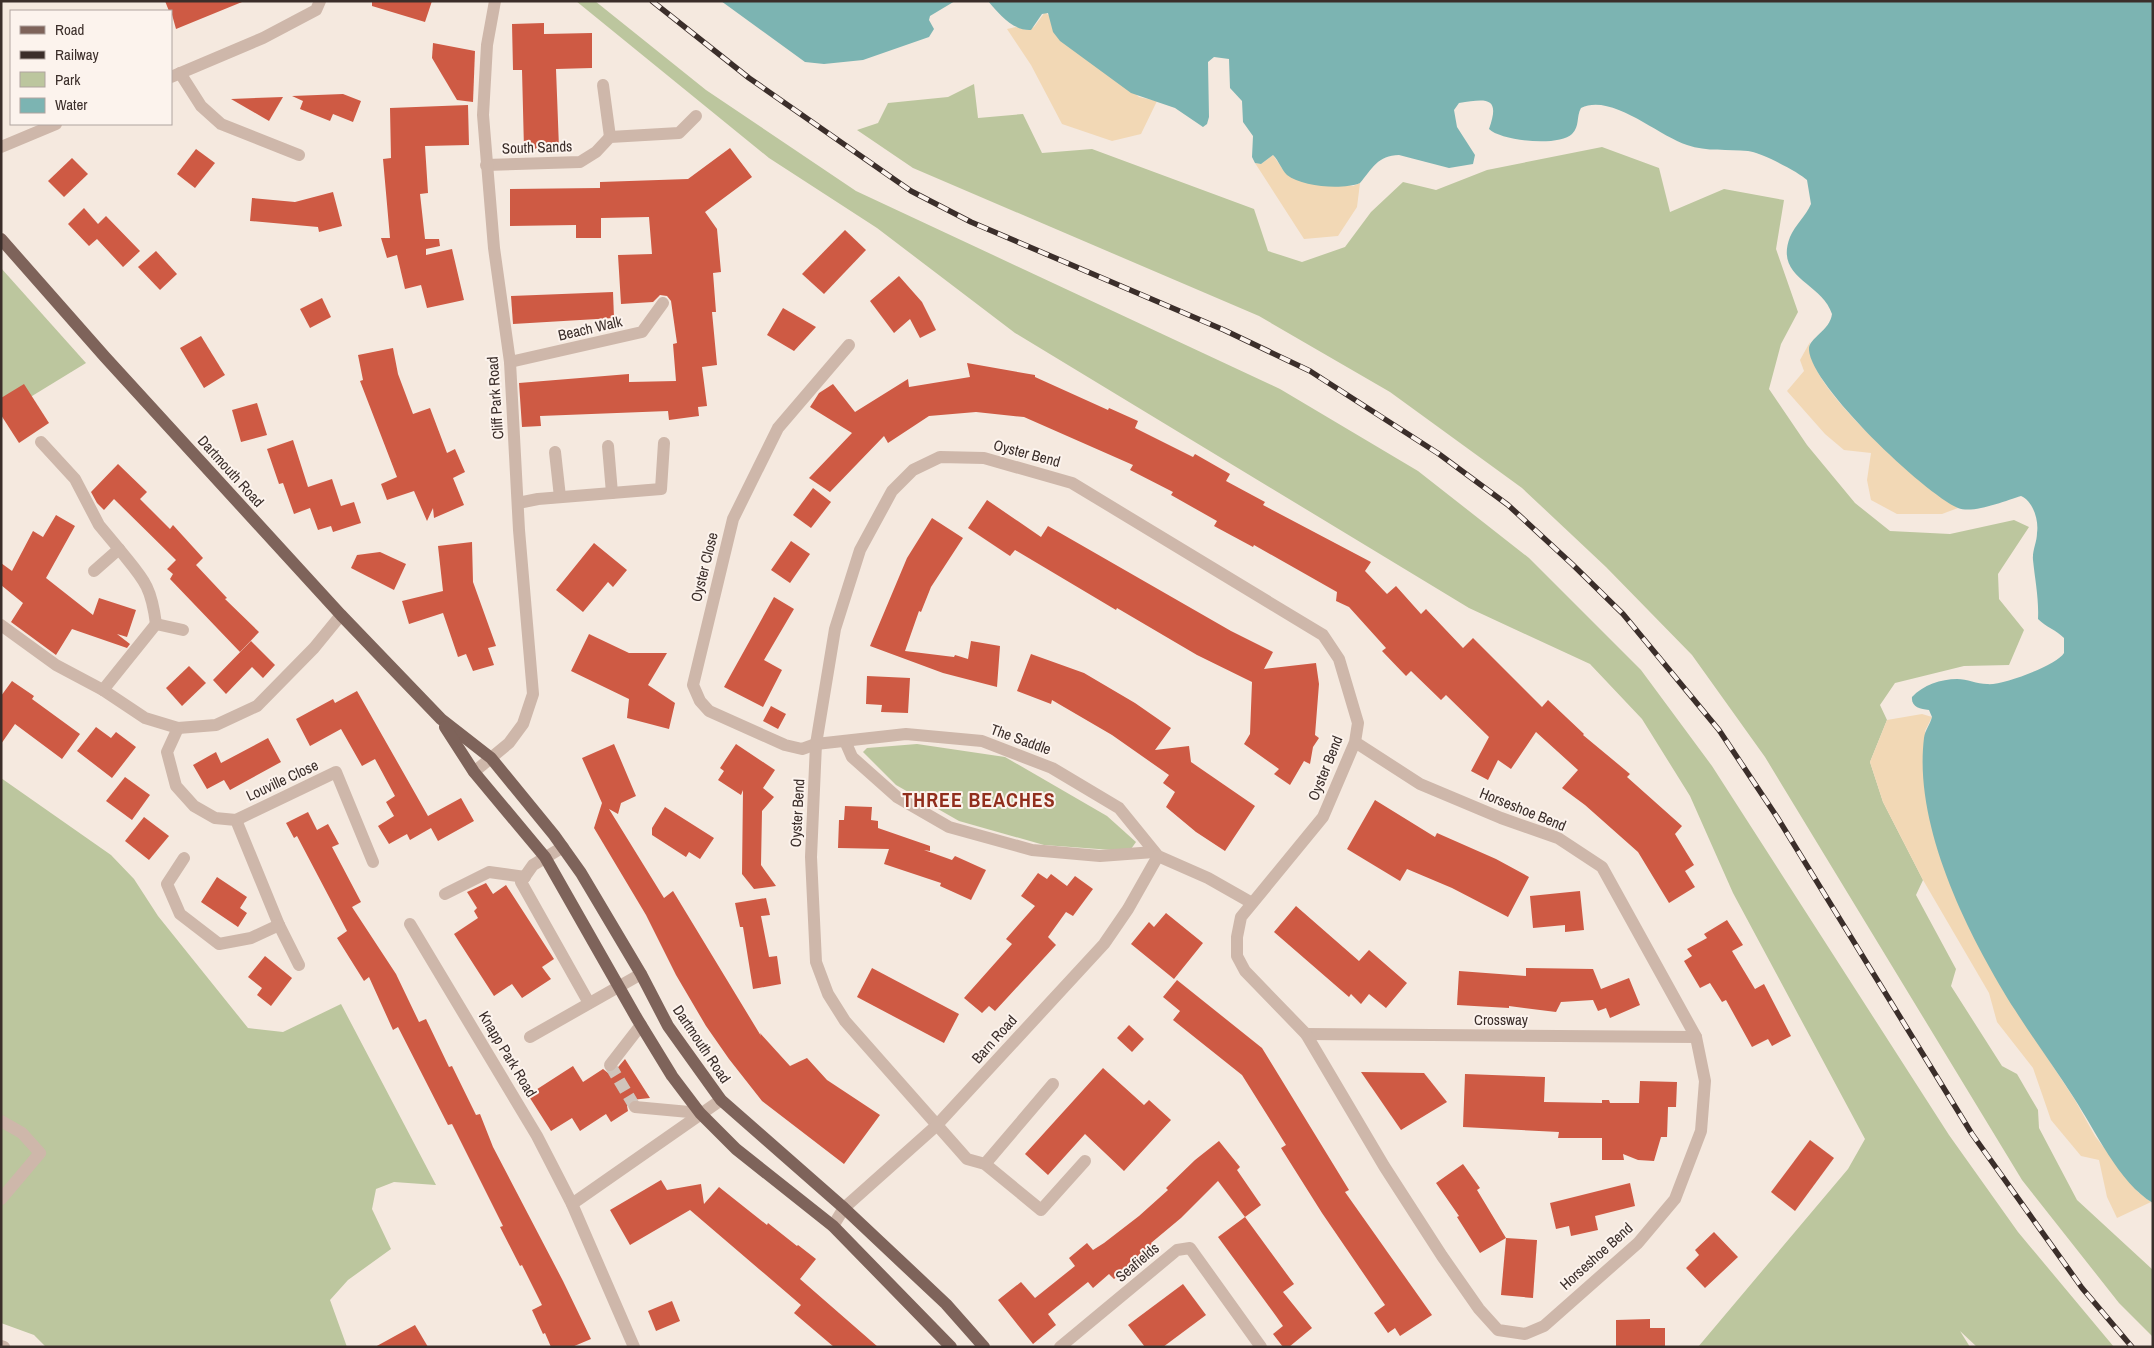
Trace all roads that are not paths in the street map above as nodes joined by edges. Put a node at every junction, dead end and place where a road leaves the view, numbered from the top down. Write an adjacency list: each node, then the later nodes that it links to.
1 (320, 1): 3 (street)
2 (495, 1): 10 (street, Cliff Park Road)
3 (175, 75): 9 (street)
4 (603, 85): 7 (street)
5 (696, 116): 7 (street)
6 (54, 125): 8 (street)
7 (610, 137): 10 (street, South Sands)
8 (1, 147)
9 (299, 155)
10 (486, 164): 14 (street, Cliff Park Road)
11 (1, 239): 24 (main road, Dartmouth Road)
12 (663, 304): 14 (street, Beach Walk)
13 (849, 345): 33 (street, Oyster Close)
14 (510, 362): 21 (street, Cliff Park Road)
15 (41, 442): 22 (street)
16 (664, 443): 19 (street)
17 (608, 446): 19 (street)
18 (555, 452): 20 (street)
19 (612, 493): 20 (street)
20 (560, 497): 21 (street)
21 (518, 503): 34 (street, Cliff Park Road)
22 (119, 549): 23 (street); 25 (street)
23 (94, 572)
24 (341, 615): 29 (main road, Dartmouth Road); 30 (street)
25 (156, 624): 27 (street); 28 (street)
26 (1, 625): 28 (street)
27 (182, 630)
28 (103, 690): 30 (street)
29 (441, 720): 34 (main road, Dartmouth Road); 35 (main road, Dartmouth Road)
30 (178, 728): 36 (street, Louville Close)
31 (846, 741): 33 (street, The Saddle); 38 (street, The Saddle); 38 (street, The Saddle)
32 (1354, 742): 33 (street, Oyster Bend); 44 (street, Oyster Bend); 54 (street, Horseshoe Bend)
33 (816, 744): 61 (street, Oyster Bend)
34 (490, 758): 35 (street, Cliff Park Road); 37 (main road, Dartmouth Road)
35 (474, 772): 39 (main road, Dartmouth Road)
36 (236, 820): 41 (street, Louville Close); 46 (street, Louville Close)
37 (563, 848): 39 (street); 48 (main road, Dartmouth Road)
38 (1156, 854): 44 (street, The Saddle); 61 (street, Barn Road)
39 (544, 857): 42 (street); 49 (main road, Dartmouth Road)
40 (184, 858): 46 (street)
41 (373, 862)
42 (525, 877): 43 (street); 50 (street)
43 (445, 894)
44 (1252, 903): 52 (street, Horseshoe Bend)
45 (410, 924): 65 (street, Knapp Park Road)
46 (279, 925): 47 (street, Louville Close)
47 (299, 965)
48 (641, 974): 49 (street); 57 (main road, Dartmouth Road)
49 (619, 987): 50 (street); 51 (main road, Dartmouth Road)
50 (589, 1003): 53 (street)
51 (641, 1025): 55 (street); 59 (main road, Dartmouth Road)
52 (1306, 1034): 54 (street, Crossway); 54 (street, Horseshoe Bend)
53 (530, 1037)
54 (1696, 1037)
55 (610, 1065)
56 (1053, 1084): 63 (street)
57 (721, 1100): 59 (street); 66 (main road, Dartmouth Road)
58 (635, 1107): 59 (street)
59 (700, 1113): 65 (street); 67 (main road, Dartmouth Road)
60 (1, 1121): 64 (street)
61 (936, 1126): 63 (street, Oyster Bend); 66 (street, Barn Road)
62 (1085, 1161): 63 (street, Oyster Bend)
63 (985, 1164)
64 (1, 1200)
65 (572, 1204): 68 (street, Knapp Park Road)
66 (844, 1208): 67 (street, Barn Road); 70 (main road, Dartmouth Road)
67 (833, 1226): 69 (main road, Dartmouth Road)
68 (634, 1347)
69 (951, 1347)
70 (984, 1347)
71 (1060, 1347): 72 (street, Seafields)
72 (1262, 1347)

